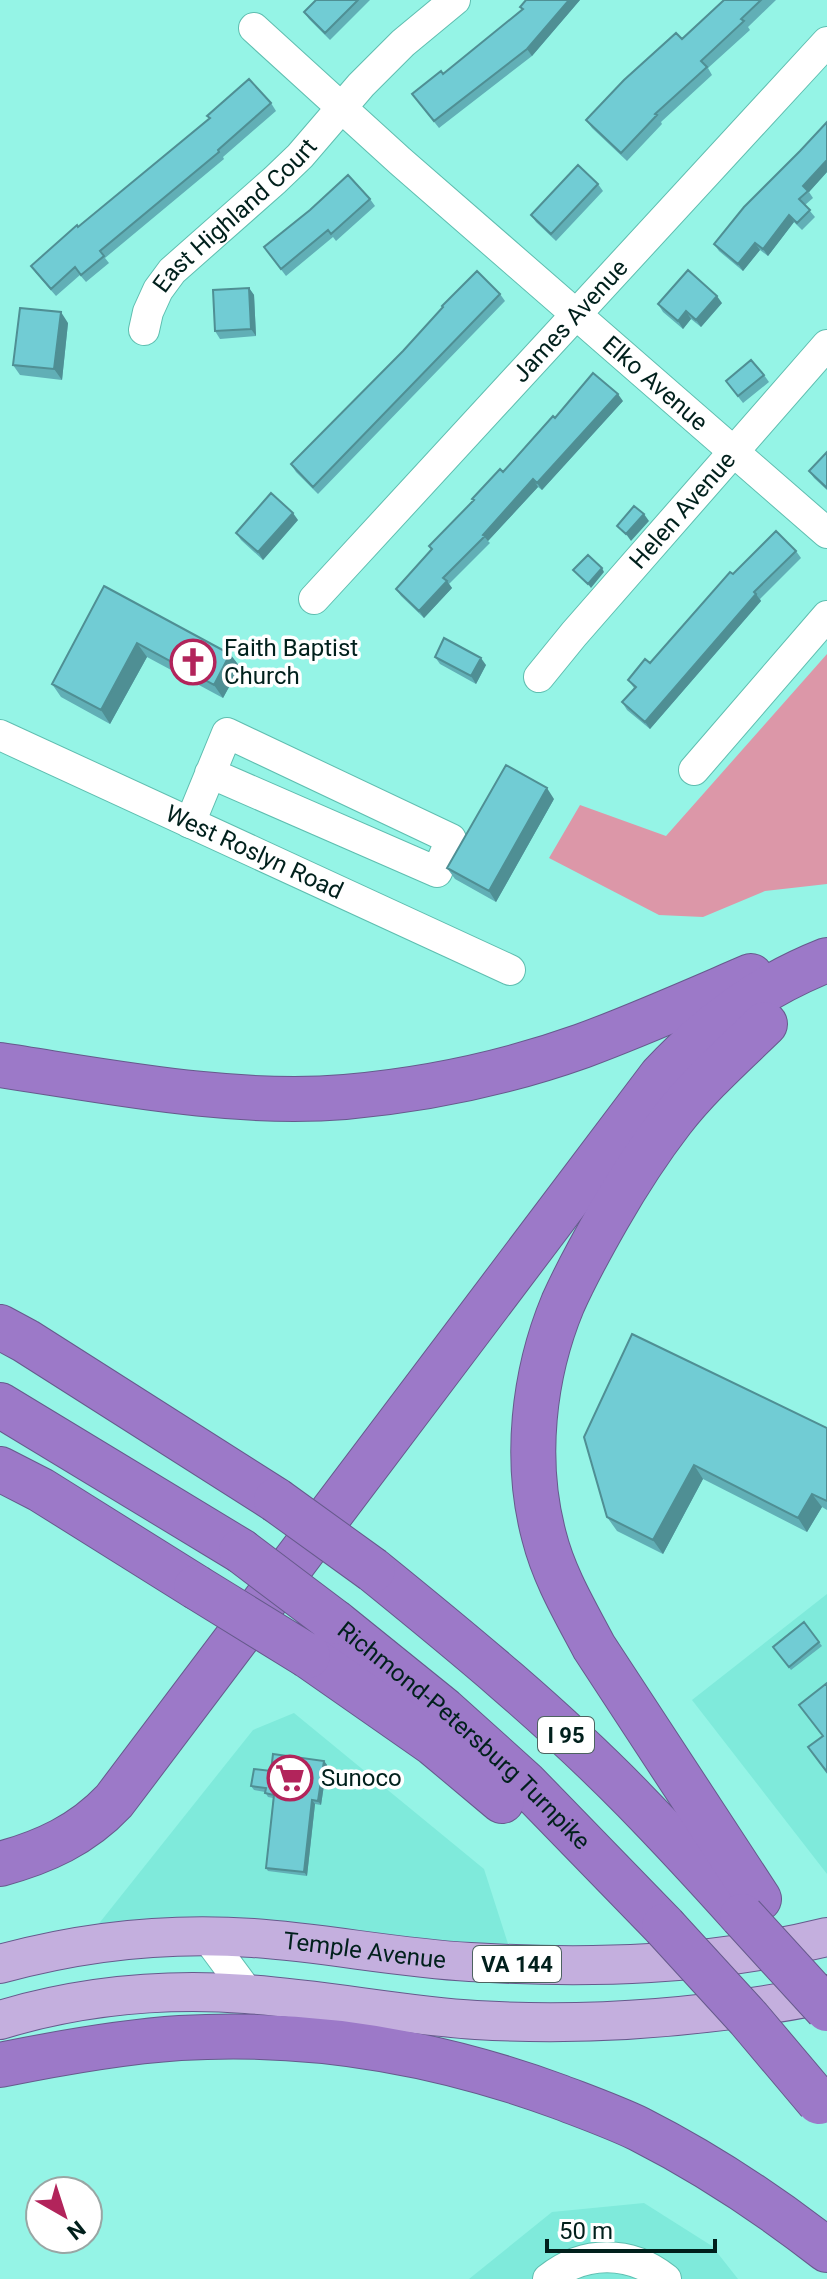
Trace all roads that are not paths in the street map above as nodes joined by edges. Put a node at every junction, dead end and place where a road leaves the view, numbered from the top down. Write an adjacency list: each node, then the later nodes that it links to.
1 (455, 0): 4 (street, East Highland Court)
2 (254, 28): 4 (street, Elko Avenue)
3 (827, 42): 5 (street, James Avenue)
4 (341, 108): 5 (street, Elko Avenue); 6 (street, East Highland Court)
5 (578, 314): 8 (street, Elko Avenue); 10 (street, James Avenue)
6 (144, 330)
7 (827, 345): 8 (street, Helen Avenue)
8 (734, 451): 9 (street, Elko Avenue); 12 (street, Helen Avenue)
9 (827, 533)
10 (314, 599)
11 (827, 616): 14 (street)
12 (539, 677)
13 (0, 735): 16 (street, West Roslyn Road)
14 (694, 770)
15 (210, 773): 15 (street); 16 (street)
16 (190, 823): 19 (street, West Roslyn Road)
17 (827, 945): 22 (highway)
18 (827, 960): 26 (highway)
19 (510, 970)
20 (827, 993): 21 (highway)
21 (765, 1024): 27 (highway); 28 (highway)
22 (0, 1065)
23 (0, 1327): 28 (highway, I 95, bridge)
24 (0, 1405): 29 (highway, Richmond-Petersburg Turnpike / I 95, bridge)
25 (0, 1469): 29 (highway, bridge)
26 (0, 1864)
27 (0, 1884)
28 (751, 1908): 35 (highway, I 95, bridge)
29 (655, 1927): 38 (highway, Richmond-Petersburg Turnpike / I 95, bridge)
30 (206, 1936): 31 (main road, Temple Avenue / VA 144); 32 (main road, Temple Avenue / VA 144); 33 (street)
31 (827, 1937)
32 (0, 1964)
33 (249, 1994): 34 (main road); 36 (main road)
34 (827, 1994)
35 (827, 2007)
36 (0, 2020)
37 (0, 2065): 39 (highway)
38 (823, 2108)
39 (827, 2250)
40 (548, 2279): 41 (street)
41 (666, 2279)

